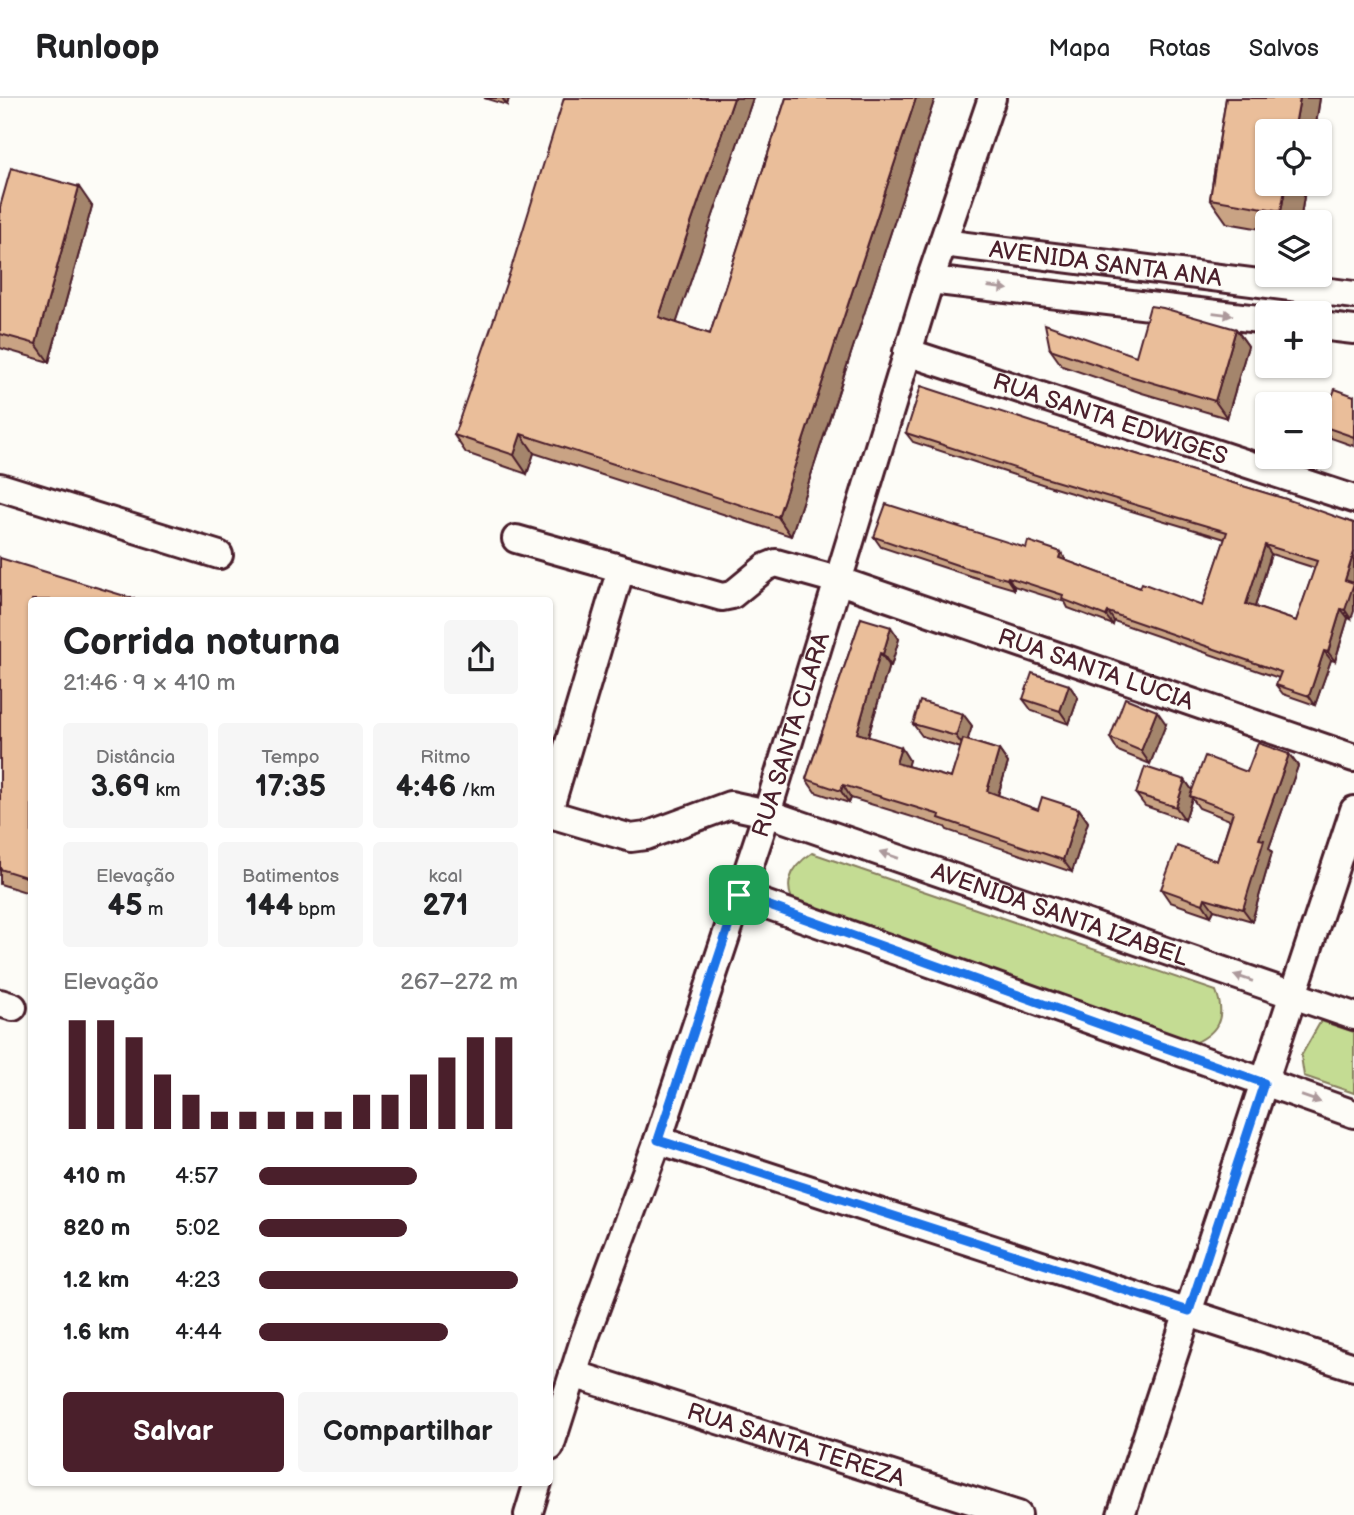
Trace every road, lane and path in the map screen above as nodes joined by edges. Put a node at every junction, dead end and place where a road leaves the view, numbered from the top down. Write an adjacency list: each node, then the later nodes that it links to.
1 (992, 98): 2 (street, RUA SANTA CLARA)
2 (943, 243): 3 (street, RUA SANTA CLARA); 4 (street, AVENIDA SANTA ANA)
3 (930, 279): 5 (street, AVENIDA SANTA ANA, one-way to 5); 8 (street, RUA SANTA CLARA)
4 (1354, 295)
5 (1255, 319)
6 (1332, 327): 7 (street)
7 (1354, 330)
8 (907, 352): 10 (street, RUA SANTA EDWIGES); 14 (street, RUA SANTA CLARA)
9 (0, 486): 12 (street)
10 (1354, 499)
11 (516, 539): 13 (street, RUA SANTA LÚCIA)
12 (219, 555)
13 (621, 569): 14 (street, RUA SANTA LÚCIA); 16 (street)
14 (837, 580): 15 (street, RUA SANTA LÚCIA); 18 (street, RUA SANTA CLARA)
15 (1354, 758)
16 (553, 797)
17 (1354, 810): 21 (street)
18 (767, 813): 19 (street, AVENIDA SANTA IZABEL); 20 (street, RUA SANTA CLARA); 21 (street, AVENIDA SANTA IZABEL, one-way to 18)
19 (553, 815)
20 (739, 895): 23 (street); 25 (street, RUA SANTA CLARA)
21 (1293, 996): 22 (street, AVENIDA SANTA IZABEL); 23 (street)
22 (1354, 1016)
23 (1264, 1083): 24 (street, one-way to 24); 26 (street)
24 (1354, 1114)
25 (658, 1140): 26 (street); 28 (street, RUA SANTA CLARA)
26 (1189, 1311): 27 (street); 33 (street)
27 (1354, 1367)
28 (573, 1374): 29 (street, RUA SANTA CLARA); 32 (street, RUA SANTA TEREZA)
29 (553, 1437)
30 (537, 1486): 31 (street)
31 (527, 1515)
32 (1018, 1515)
33 (1121, 1515)

